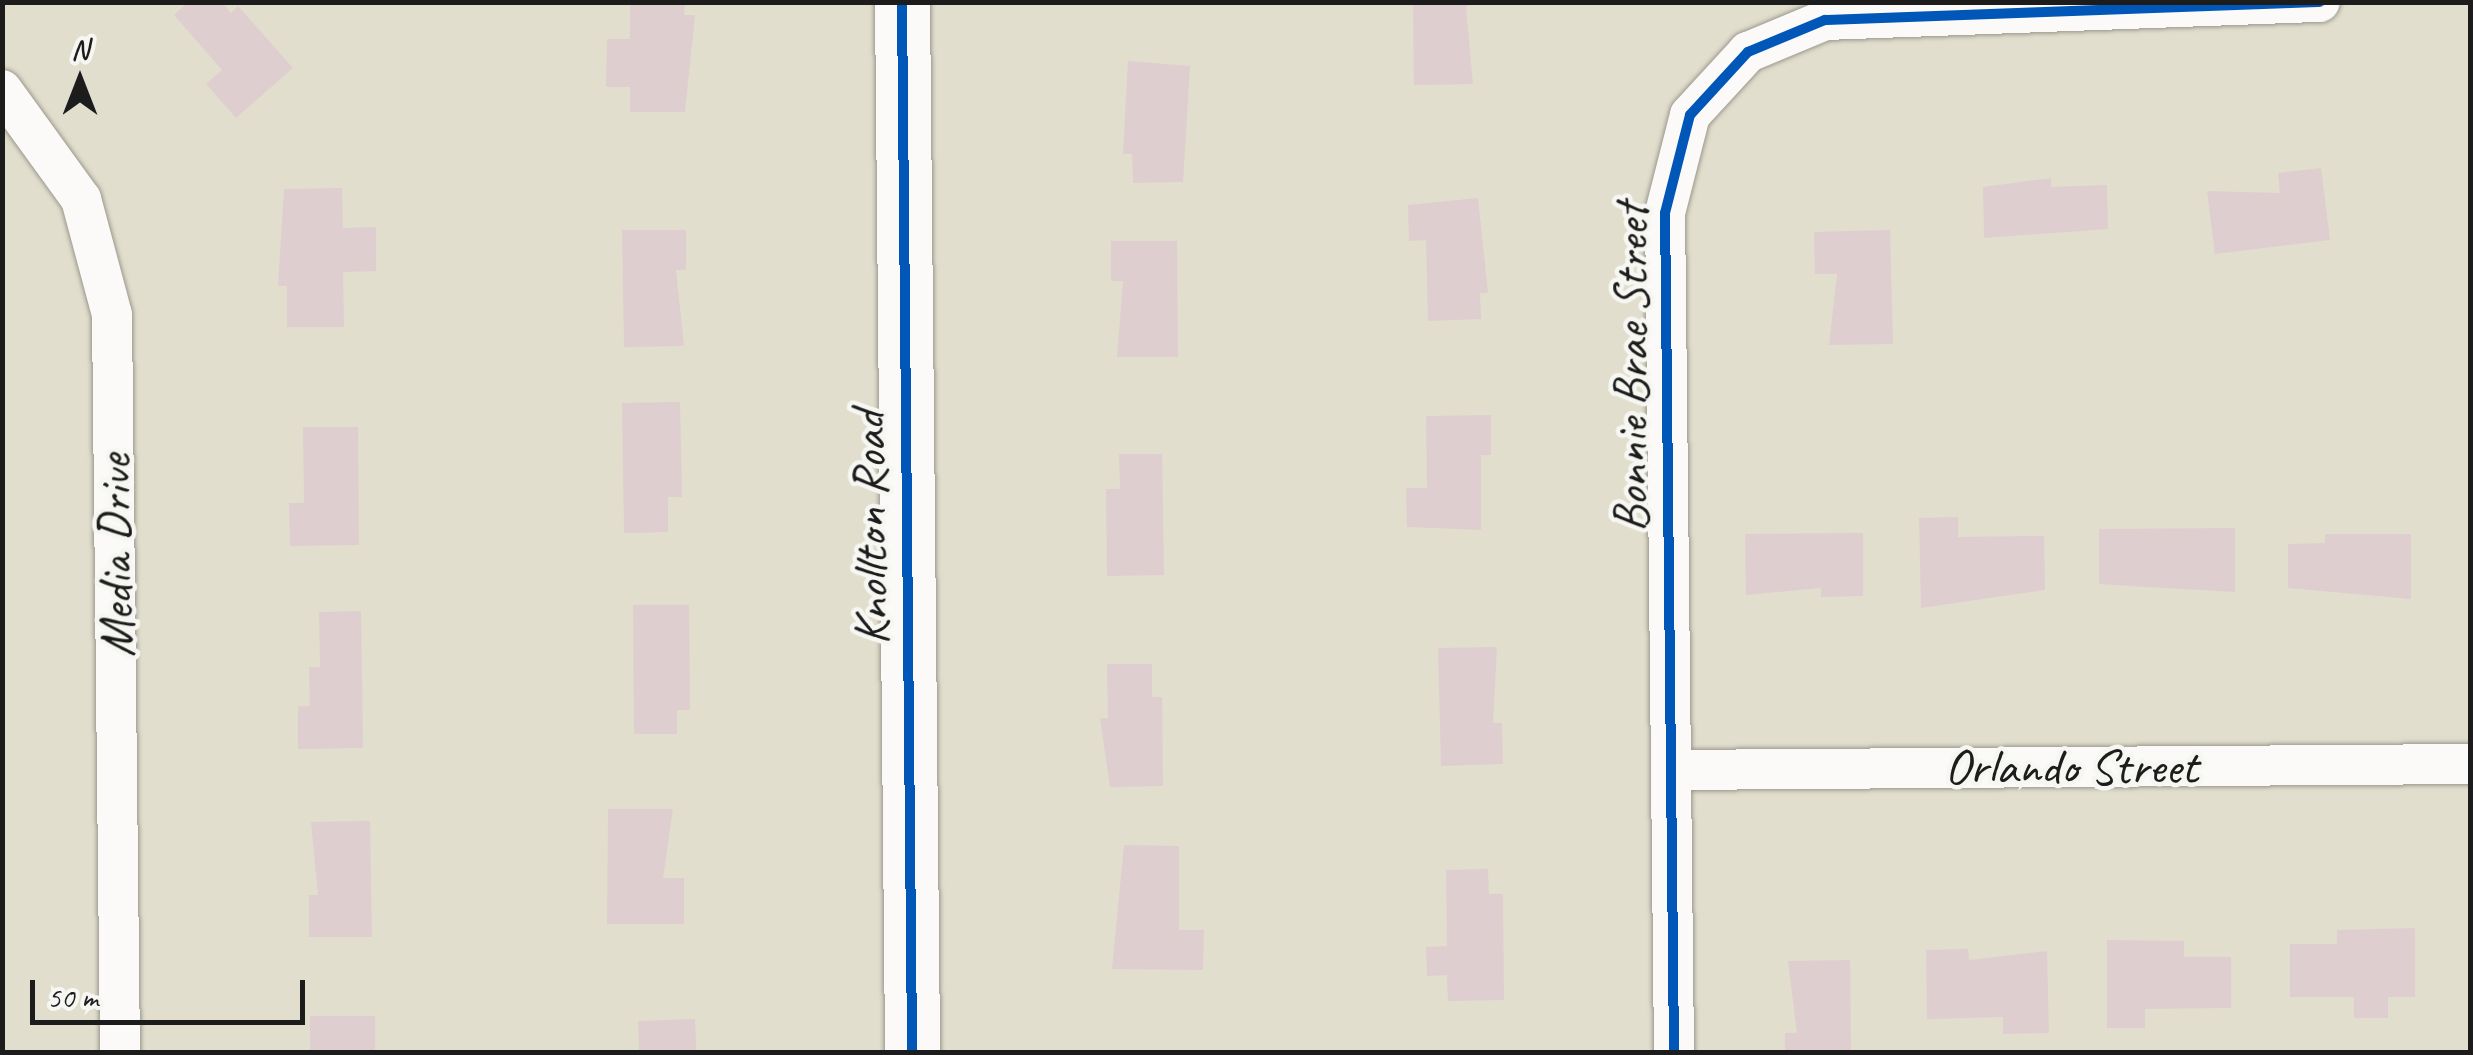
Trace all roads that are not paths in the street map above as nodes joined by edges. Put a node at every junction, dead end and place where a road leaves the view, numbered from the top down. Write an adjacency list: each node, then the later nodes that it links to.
1 (902, 2): 7 (street, Knollton Road)
2 (2320, 2): 5 (street, Bonnie Brae Street)
3 (2, 90): 6 (street, Media Drive)
4 (2470, 764): 5 (street, Orlando Street)
5 (1671, 770): 8 (street, Bonnie Brae Street)
6 (120, 1052)
7 (912, 1052)
8 (1674, 1052)

